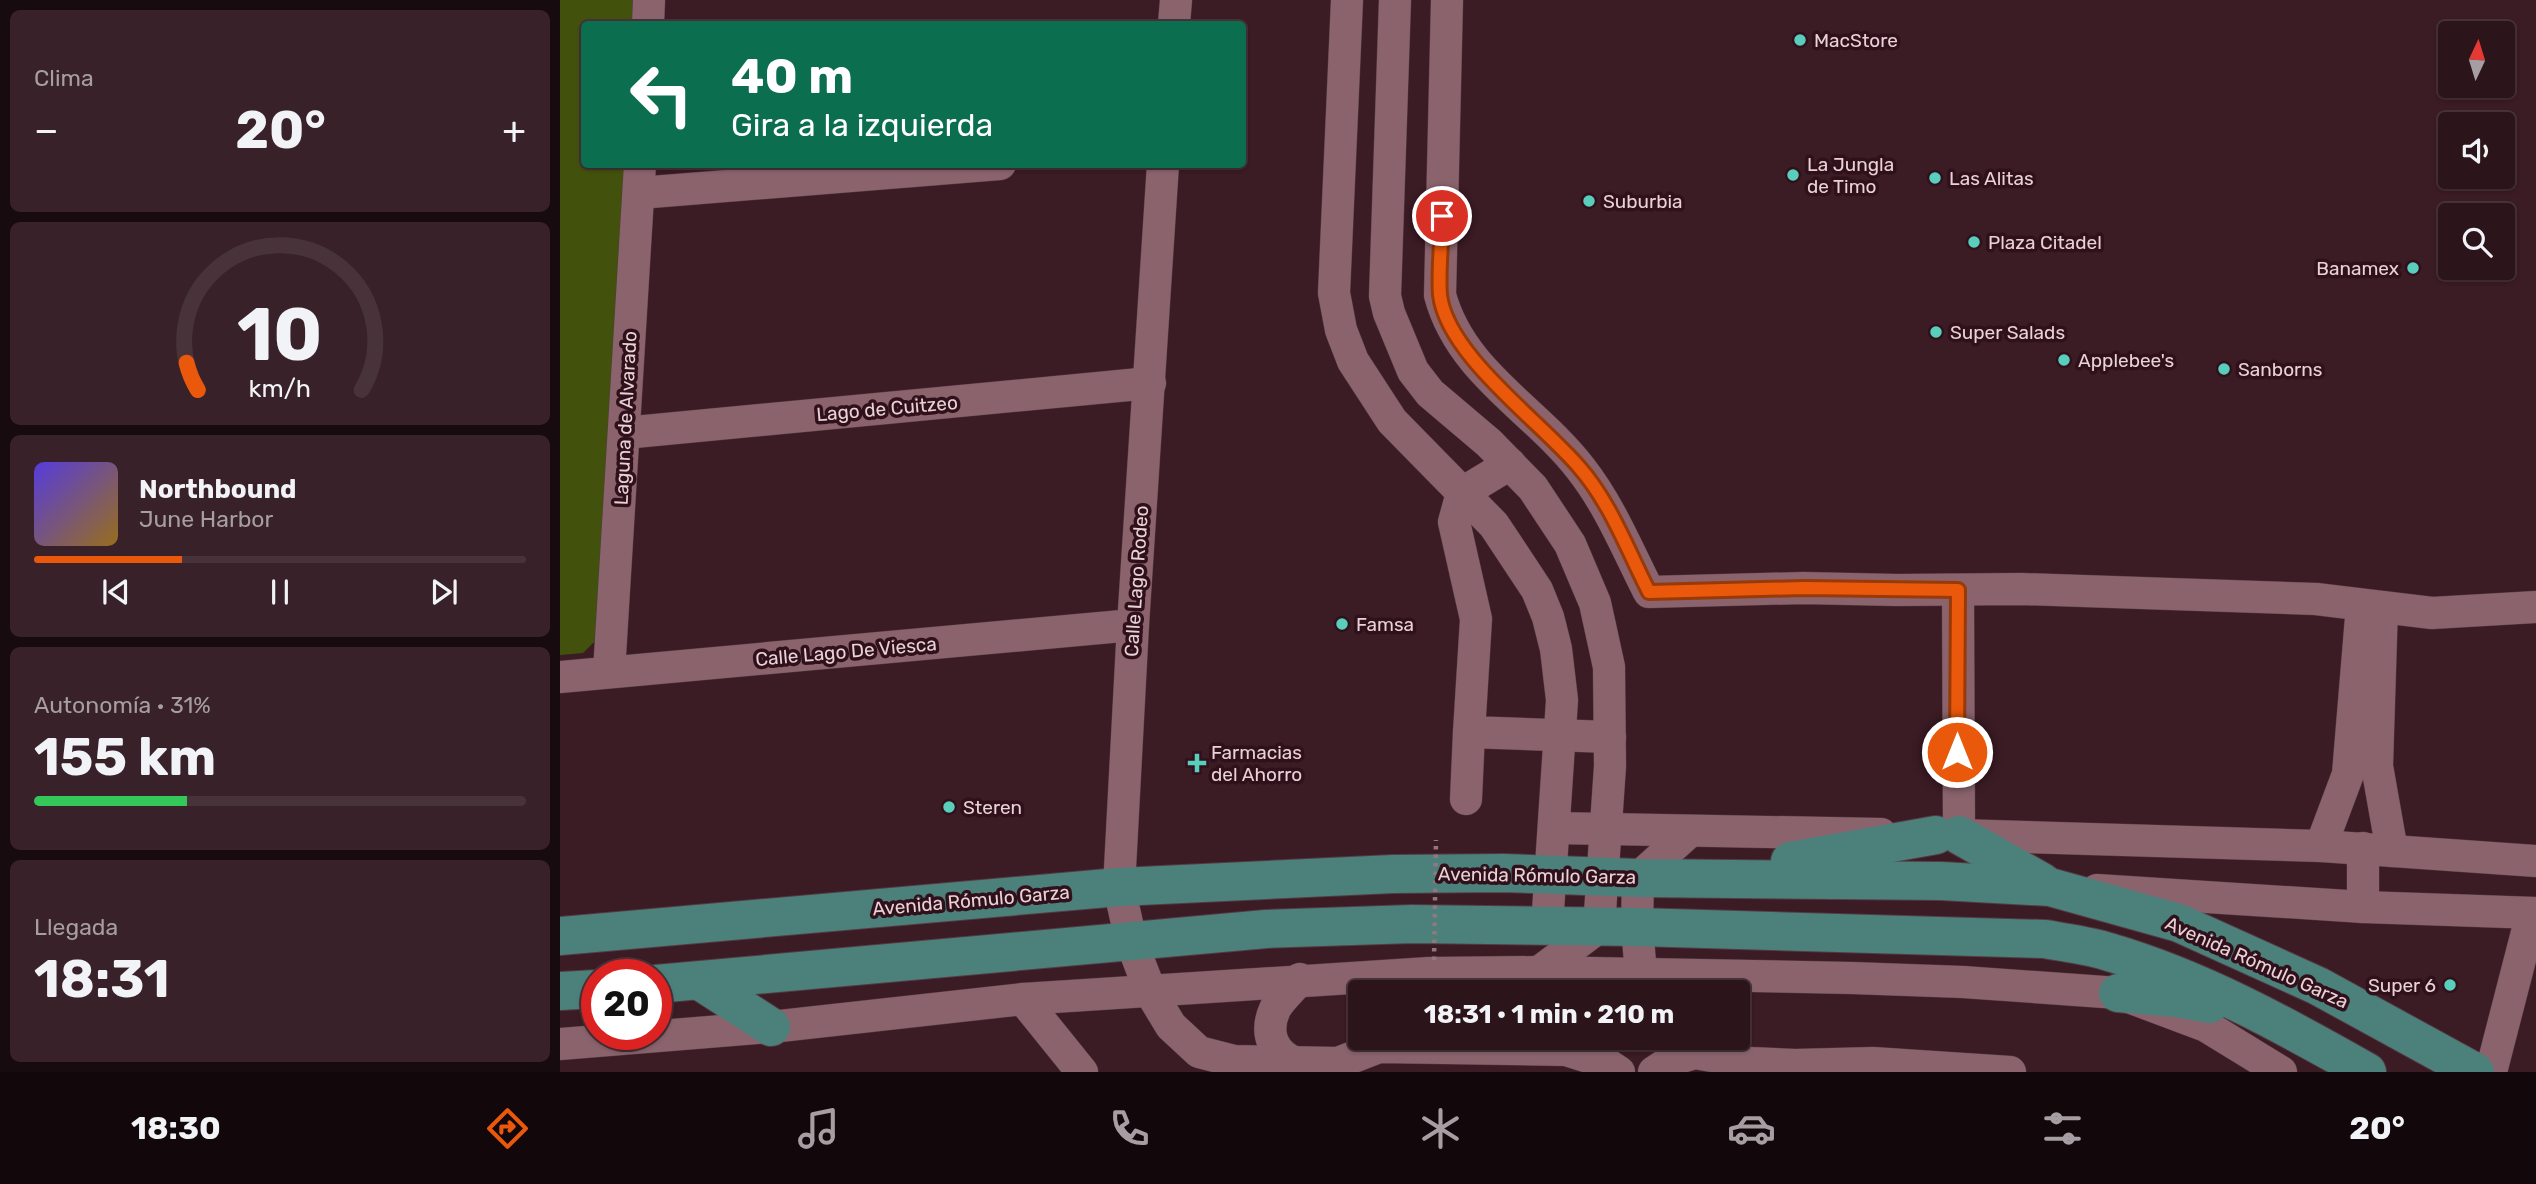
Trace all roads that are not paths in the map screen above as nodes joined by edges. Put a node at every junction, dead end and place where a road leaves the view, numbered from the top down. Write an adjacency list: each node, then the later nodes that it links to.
1 (649, 0): 6 (street)
2 (1176, 0): 7 (street)
3 (1347, 0): 14 (street)
4 (1395, 0): 13 (street)
5 (1447, 0): 15 (street)
6 (648, 21)
7 (1174, 21)
8 (904, 168): 10 (street)
9 (1163, 168): 11 (street, Calle Lago Rodeo)
10 (640, 179): 12 (street, Laguna de Alvarado)
11 (1150, 383): 12 (street, Lago de Cuitzeo); 18 (street, Calle Lago Rodeo)
12 (624, 433): 19 (street, Laguna de Alvarado)
13 (1510, 464): 14 (street); 23 (street)
14 (1462, 493): 21 (street); 22 (street)
15 (1958, 590): 16 (street); 28 (street)
16 (2372, 606): 17 (street); 29 (street); 30 (street)
17 (2536, 607)
18 (1133, 625): 19 (street, Calle Lago De Viesca); 35 (street, Calle Lago Rodeo)
19 (610, 672): 20 (street, Calle Lago De Viesca)
20 (560, 677)
21 (1469, 732): 22 (street); 24 (street)
22 (1560, 736): 23 (street); 25 (street)
23 (1609, 737): 26 (street)
24 (1466, 799)
25 (1554, 828): 26 (street); 32 (street)
26 (1605, 828): 27 (street); 33 (street)
27 (1690, 831): 28 (street); 33 (street)
28 (1948, 835): 29 (street); 34 (main road); 36 (main road)
29 (2320, 846): 30 (street)
30 (2378, 849): 31 (street); 37 (street)
31 (2536, 861)
32 (1550, 874): 33 (main road, Avenida Rómulo Garza); 35 (main road, Avenida Rómulo Garza); 39 (street)
33 (1620, 876): 34 (main road, Avenida Rómulo Garza); 40 (street); 41 (street)
34 (1703, 877): 36 (main road, Avenida Rómulo Garza)
35 (1119, 887): 42 (main road, Avenida Rómulo Garza); 43 (street, Calle Lago Rodeo)
36 (2050, 887): 37 (street); 66 (main road, Avenida Rómulo Garza)
37 (2363, 907): 38 (street)
38 (2534, 913): 67 (street)
39 (1547, 926): 41 (main road); 43 (main road)
40 (1637, 927): 41 (main road); 46 (street); 55 (main road)
41 (1600, 928): 44 (street)
42 (560, 936)
43 (1131, 941): 47 (main road); 52 (street, Calle Lago Rodeo)
44 (1539, 972): 45 (street); 46 (street)
45 (1300, 979): 52 (street); 59 (street)
46 (1629, 980)
47 (700, 981): 48 (main road); 56 (main road)
48 (672, 984)
49 (1750, 984): 53 (street)
50 (581, 990): 51 (main road)
51 (560, 991)
52 (1151, 993): 54 (street); 59 (street, Calle Lago Rodeo)
53 (2118, 993): 55 (main road); 64 (street)
54 (1023, 999): 56 (street); 61 (street)
55 (2265, 1015): 65 (main road)
56 (771, 1027): 57 (street)
57 (560, 1044)
58 (1679, 1058): 63 (street)
59 (1296, 1063): 60 (street, Calle Lago Rodeo)
60 (1341, 1067): 62 (street)
61 (1082, 1072)
62 (1619, 1072)
63 (2010, 1072)
64 (2281, 1072)
65 (2367, 1072)
66 (2475, 1072)
67 (2490, 1072)

